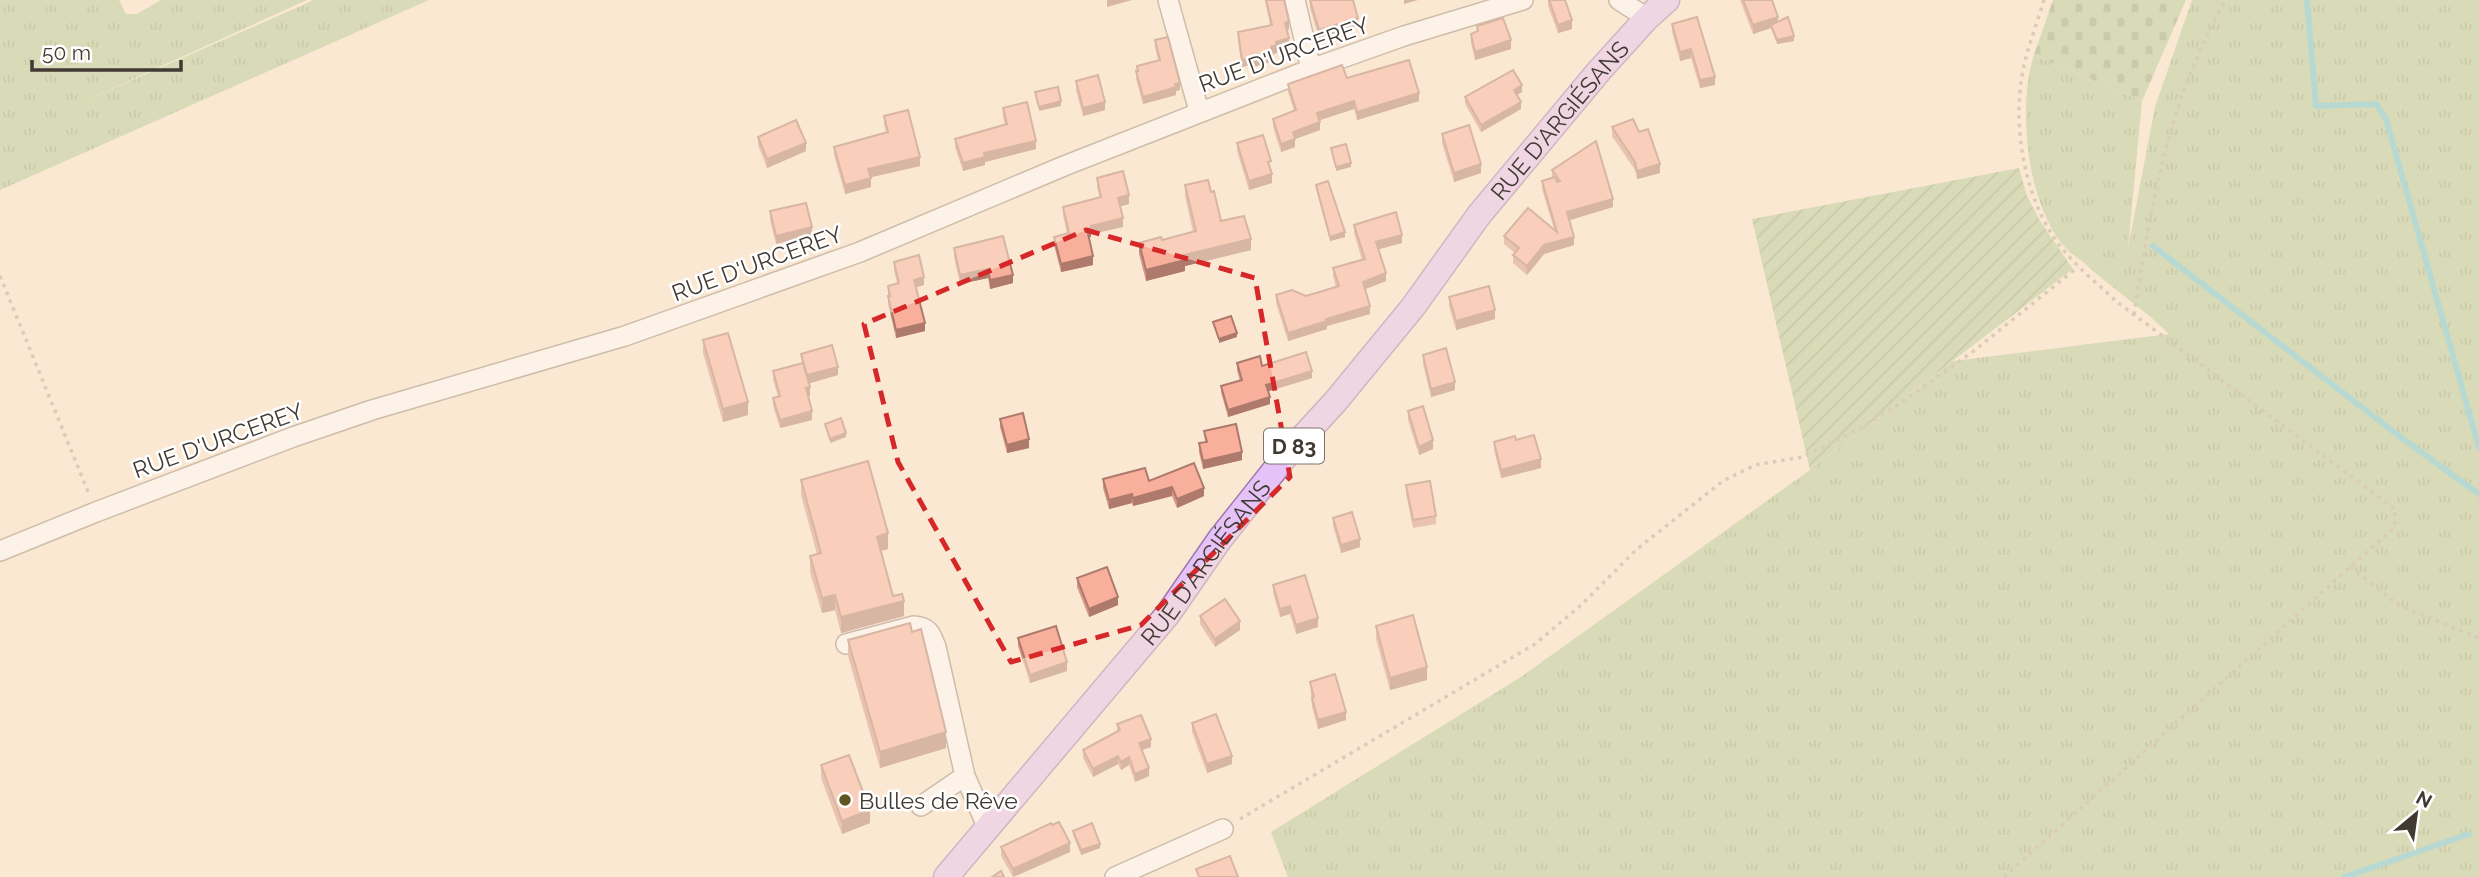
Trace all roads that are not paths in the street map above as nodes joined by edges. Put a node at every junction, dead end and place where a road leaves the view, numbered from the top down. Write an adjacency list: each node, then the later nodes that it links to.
1 (1168, 0): 8 (street)
2 (1295, 0): 7 (street)
3 (1523, 0): 7 (street, RUE D'URCEREY)
4 (1619, 0): 6 (street)
5 (1667, 0): 6 (main road, D 83)
6 (1647, 18): 13 (main road, RUE D'ARGIÉSANS / D 83)
7 (1311, 69): 8 (street, RUE D'URCEREY)
8 (1199, 111): 9 (street, RUE D'URCEREY)
9 (0, 551)
10 (846, 644): 11 (street)
11 (965, 776): 12 (street); 13 (street)
12 (920, 806)
13 (987, 826): 15 (main road, RUE D'ARGIÉSANS / D 83)
14 (1223, 829): 16 (street)
15 (946, 877)
16 (1115, 877)

